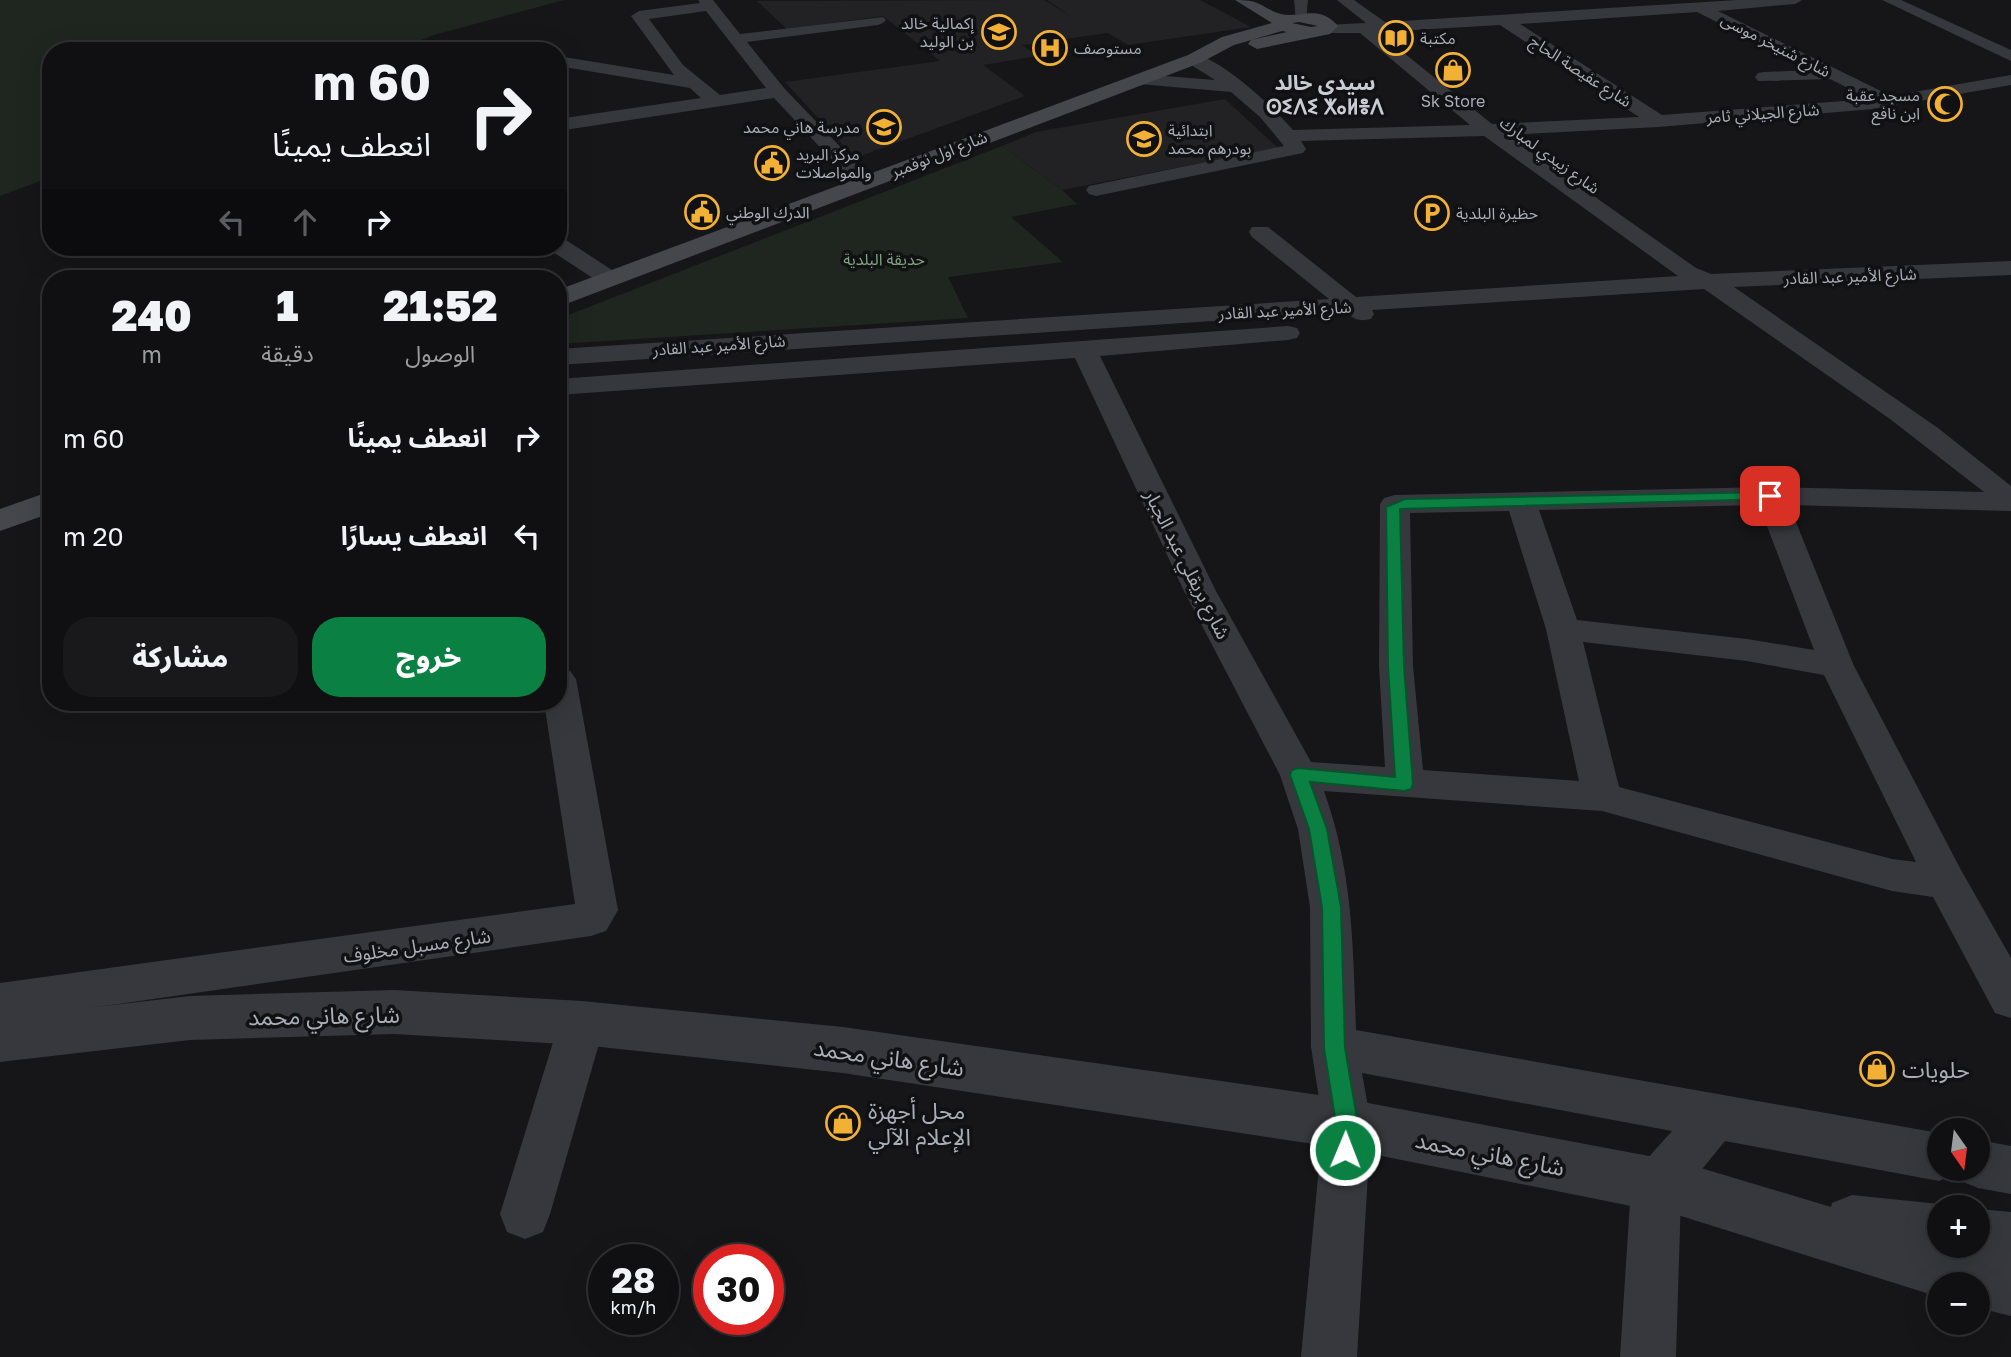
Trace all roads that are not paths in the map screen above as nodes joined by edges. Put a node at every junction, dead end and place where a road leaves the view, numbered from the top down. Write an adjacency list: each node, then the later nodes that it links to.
1 (1795, 0): 6 (street)
2 (1889, 0): 14 (street)
3 (1345, 1): 8 (street); 10 (street)
4 (1247, 2): 8 (main road)
5 (708, 3): 11 (street); 21 (street)
6 (1699, 7): 9 (street); 17 (street, شارع شنيخر موسى)
7 (878, 20): 11 (street)
8 (1303, 21): 10 (street); 12 (main road, شارع اول نوفمبر); 12 (main road)
9 (1505, 21): 10 (street); 26 (street, شارع عفيصة الحاج)
10 (1373, 25): 28 (street, شارع زبيدي لمبارك); 29 (street)
11 (737, 39): 23 (street)
12 (1217, 49): 15 (main road, شارع اول نوفمبر)
13 (601, 54): 16 (street)
14 (2011, 56)
15 (1194, 59): 19 (main road, شارع اول نوفمبر); 22 (street)
16 (567, 62): 21 (street)
17 (1833, 74): 18 (street); 25 (street, شارع شنيخر موسى)
18 (1763, 77)
19 (1139, 79): 22 (street); 31 (main road, شارع اول نوفمبر)
20 (2011, 80): 25 (street, شارع الجيلاني ثامر)
21 (695, 84): 24 (street)
22 (1236, 88): 30 (street)
23 (778, 92): 24 (street); 31 (street)
24 (717, 102): 27 (street)
25 (1890, 102): 26 (street, شارع الجيلاني ثامر)
26 (1658, 121): 28 (street, شارع الجيلاني ثامر)
27 (567, 124)
28 (1513, 129): 29 (street, شارع الجيلاني ثامر); 37 (street, شارع زبيدي لمبارك)
29 (1488, 130): 30 (street, شارع الجيلاني ثامر); 37 (street)
30 (1288, 136): 32 (street)
31 (864, 183): 36 (main road, شارع اول نوفمبر)
32 (1096, 190)
33 (1260, 232): 39 (street)
34 (567, 251): 36 (street)
35 (2011, 268): 37 (street, شارع الأمير عبد القادر)
36 (610, 279): 38 (main road, شارع اول نوفمبر)
37 (1721, 288): 39 (street, شارع الأمير عبد القادر); 40 (street, شارع الأمير عبد القادر); 45 (street)
38 (567, 296)
39 (1352, 306): 40 (street); 42 (street, شارع الأمير عبد القادر)
40 (1375, 325): 41 (street, شارع الأمير عبد القادر)
41 (1084, 350): 43 (street, شارع الأمير عبد القادر); 52 (street, شارع بريقلي عبد الجبار)
42 (567, 356)
43 (567, 386)
44 (1770, 496): 45 (street); 46 (street); 50 (street)
45 (2011, 501)
46 (1521, 502): 49 (street); 53 (street)
47 (42, 505): 48 (main road)
48 (0, 521)
49 (1563, 629): 50 (street); 54 (street)
50 (1837, 666): 55 (street)
51 (563, 711): 57 (street, شارع مسبل مخلوف)
52 (1298, 775): 53 (street); 60 (street, شارع بريقلي عبد الجبار)
53 (1405, 784): 54 (street)
54 (1602, 797): 55 (street)
55 (1946, 882): 56 (street)
56 (2011, 999)
57 (0, 1002)
58 (582, 1023): 59 (street, شارع هاني محمد); 62 (street, شارع هاني محمد); 68 (street)
59 (0, 1040)
60 (1334, 1048): 61 (street); 62 (street, شارع بريقلي عبد الجبار)
61 (1715, 1116): 63 (street); 66 (street)
62 (1347, 1124): 66 (street, شارع هاني محمد); 73 (street, شارع بريقلي عبد الجبار)
63 (1927, 1155)
64 (1990, 1166): 65 (street)
65 (2011, 1170)
66 (1656, 1186): 67 (street, شارع هاني محمد); 74 (street)
67 (1766, 1213): 69 (street, شارع هاني محمد); 72 (street, شارع هاني محمد)
68 (525, 1214)
69 (1927, 1231)
70 (1990, 1238): 71 (street)
71 (2011, 1240)
72 (2011, 1287)
73 (1329, 1357)
74 (1648, 1357)

